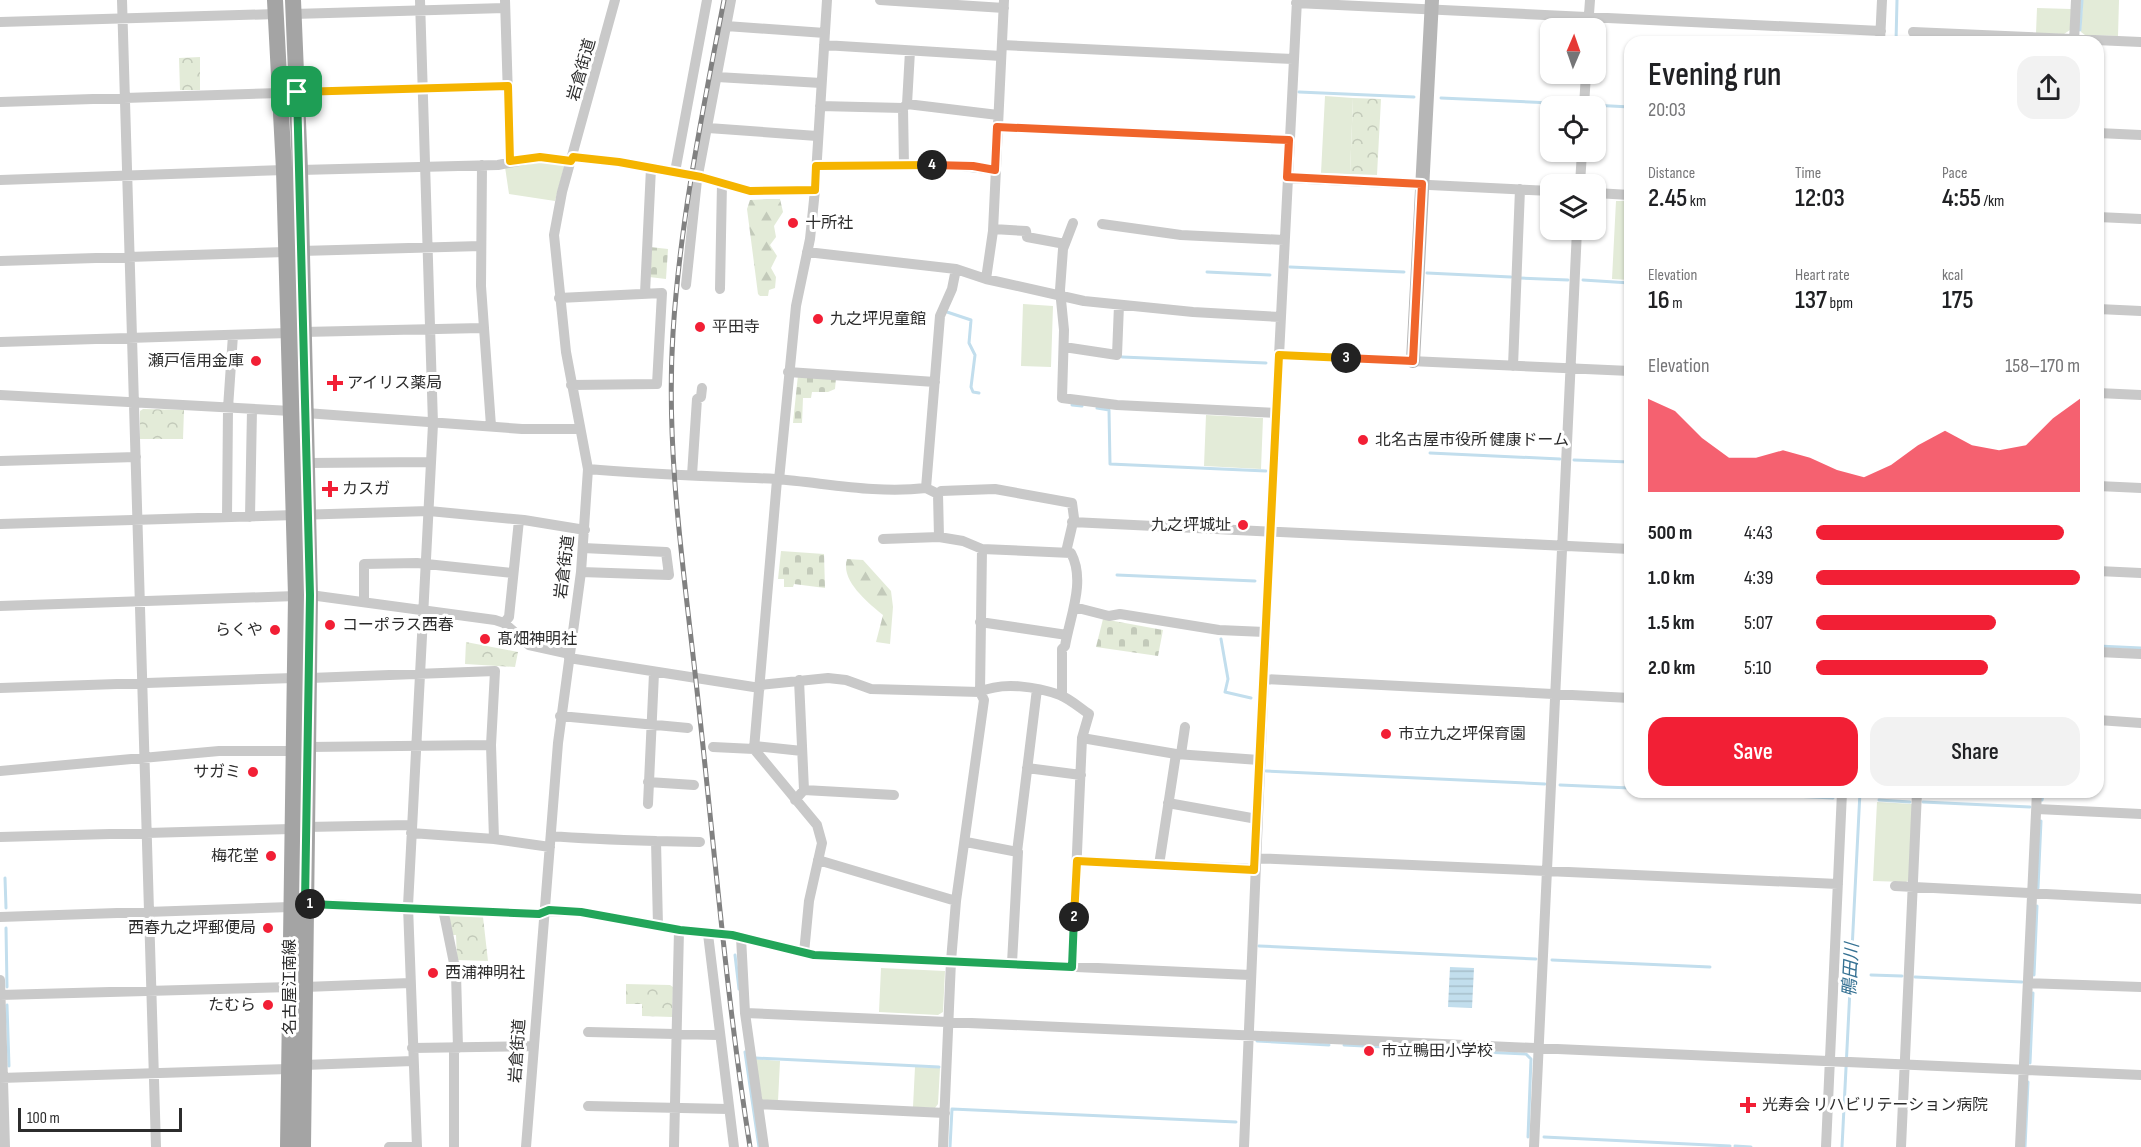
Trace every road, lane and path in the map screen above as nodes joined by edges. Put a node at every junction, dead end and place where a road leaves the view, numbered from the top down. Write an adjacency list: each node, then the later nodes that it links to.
1 (122, 0): 19 (street)
2 (615, 0): 50 (street, 岩倉街道)
3 (707, 0): 59 (street)
4 (731, 0): 22 (street)
5 (827, 0): 24 (street)
6 (880, 0): 12 (street)
7 (1590, 0): 18 (street)
8 (1882, 0): 25 (street)
9 (2076, 0): 27 (street)
10 (1297, 2): 14 (street); 33 (street)
11 (505, 4): 13 (street); 36 (street)
12 (1004, 4): 32 (street)
13 (420, 5): 16 (street); 37 (street)
14 (1432, 5): 17 (street); 65 (street)
15 (276, 7): 19 (street); 38 (main road, 名古屋江南線)
16 (293, 7): 38 (main road, 名古屋江南線)
17 (1545, 18)
18 (1588, 18)
19 (123, 19): 20 (street); 39 (street)
20 (0, 22)
21 (1606, 24): 25 (street)
22 (726, 26): 24 (street); 34 (street)
23 (1913, 32): 26 (street)
24 (825, 33): 30 (street)
25 (1880, 36)
26 (1985, 36)
27 (2074, 36)
28 (2104, 41): 29 (street)
29 (2141, 42)
30 (824, 45): 31 (street); 35 (street)
31 (910, 51): 32 (street); 42 (street)
32 (1001, 51): 33 (street); 43 (street)
33 (1293, 59): 49 (street)
34 (717, 77): 35 (street); 45 (street)
35 (821, 83): 41 (street)
36 (508, 86): 37 (street); 51 (street)
37 (423, 88): 38 (street); 55 (street)
38 (289, 93): 39 (street); 57 (main road, 名古屋江南線)
39 (125, 98): 40 (street); 60 (street)
40 (0, 102)
41 (820, 106): 42 (street); 48 (street)
42 (905, 106): 43 (street); 54 (street)
43 (998, 115): 44 (street)
44 (997, 127): 49 (street); 58 (street)
45 (708, 128): 48 (street); 61 (street)
46 (2104, 133): 47 (street)
47 (2141, 135)
48 (817, 136): 53 (street)
49 (1289, 140): 62 (street)
50 (572, 159): 51 (street); 56 (street); 90 (street, 岩倉街道)
51 (510, 161): 52 (street)
52 (482, 165): 55 (street); 79 (street)
53 (816, 166): 54 (street); 67 (street)
54 (904, 166): 58 (street)
55 (425, 167): 57 (street); 80 (street)
56 (651, 168): 59 (street); 89 (street)
57 (292, 170): 60 (street); 81 (main road, 名古屋江南線)
58 (995, 170): 75 (street)
59 (675, 172): 61 (street)
60 (128, 175): 63 (street); 83 (street)
61 (698, 177): 64 (street); 87 (street)
62 (1287, 177): 65 (street); 76 (street)
63 (0, 180)
64 (722, 183): 67 (street); 88 (street)
65 (1422, 184): 66 (street); 104 (street)
66 (1520, 189): 68 (street); 105 (street)
67 (815, 190): 82 (street)
68 (1540, 190)
69 (1606, 194): 70 (street)
70 (1624, 195)
71 (2104, 217): 72 (street)
72 (2141, 219)
73 (1073, 223): 78 (street)
74 (1102, 224): 76 (street)
75 (993, 229): 78 (street); 86 (street)
76 (1284, 240): 95 (street)
77 (1576, 240): 106 (street)
78 (1065, 244): 91 (street)
79 (481, 246): 80 (street); 96 (street)
80 (428, 248): 81 (street); 97 (street)
81 (293, 252): 83 (street); 98 (main road, 名古屋江南線)
82 (807, 252): 85 (street); 108 (street)
83 (130, 257): 84 (street); 100 (street)
84 (0, 261)
85 (956, 269): 86 (street); 109 (street)
86 (986, 279): 91 (street)
87 (686, 285)
88 (720, 289)
89 (645, 293): 90 (street); 110 (street)
90 (559, 298): 110 (street, 岩倉街道)
91 (1061, 298): 92 (street); 102 (street)
92 (1119, 304): 95 (street); 102 (street)
93 (2104, 309): 94 (street)
94 (2141, 311)
95 (1280, 316): 103 (street)
96 (482, 328): 97 (street); 121 (street)
97 (430, 329): 98 (street); 120 (street)
98 (296, 332): 99 (street); 118 (main road, 名古屋江南線)
99 (233, 335): 100 (street); 116 (street)
100 (133, 338): 101 (street); 115 (street)
101 (0, 342)
102 (1064, 347): 119 (street)
103 (1279, 355): 104 (street); 119 (street)
104 (1413, 361): 105 (street)
105 (1513, 366): 106 (street)
106 (1570, 369): 107 (street); 146 (street)
107 (1624, 371)
108 (788, 372): 109 (street); 129 (street)
109 (935, 381): 131 (street)
110 (571, 386): 122 (street, 岩倉街道)
111 (702, 388): 128 (street)
112 (2104, 393): 114 (street)
113 (0, 394): 115 (street)
114 (2141, 395)
115 (135, 403): 116 (street); 123 (street)
116 (228, 408): 117 (street); 137 (street)
117 (252, 409): 118 (street); 136 (street)
118 (299, 412): 120 (street); 126 (main road, 名古屋江南線); 135 (main road, 名古屋江南線)
119 (1276, 413): 143 (street)
120 (433, 424): 121 (street); 125 (street)
121 (491, 426): 122 (street)
122 (579, 429): 127 (street, 岩倉街道)
123 (136, 457): 124 (street); 138 (street)
124 (0, 461)
125 (430, 462): 126 (street); 134 (street)
126 (307, 463): 135 (main road, 名古屋江南線)
127 (588, 469): 128 (street); 142 (street, 岩倉街道)
128 (692, 476): 129 (street)
129 (778, 480): 131 (street); 175 (street)
130 (2104, 486): 132 (street)
131 (926, 488): 133 (street)
132 (2141, 488)
133 (938, 494): 140 (street); 144 (street)
134 (429, 511): 135 (street); 139 (street); 151 (street)
135 (302, 515): 136 (street); 156 (main road, 名古屋江南線)
136 (250, 517): 137 (street)
137 (228, 518): 138 (street)
138 (138, 520): 141 (street); 157 (street)
139 (519, 520): 142 (street); 154 (street)
140 (1072, 522): 143 (street); 150 (street)
141 (0, 524)
142 (585, 530): 147 (street, 岩倉街道)
143 (1269, 534): 146 (street); 164 (street)
144 (939, 537): 145 (street); 148 (street)
145 (883, 539)
146 (1560, 546): 149 (street); 179 (street)
147 (583, 548): 153 (street, 岩倉街道); 153 (street)
148 (982, 549): 150 (street); 162 (street)
149 (1624, 549)
150 (1066, 552): 160 (street)
151 (425, 564): 154 (street); 158 (street); 161 (street)
152 (2104, 571): 155 (street)
153 (581, 572): 168 (street, 岩倉街道)
154 (513, 573): 163 (street)
155 (2141, 573)
156 (303, 595): 157 (street); 158 (street); 171 (main road, 名古屋江南線)
157 (141, 601): 159 (street); 174 (street)
158 (364, 602): 161 (street)
159 (0, 606)
160 (1074, 607): 164 (street); 165 (street)
161 (423, 610): 163 (street); 170 (street)
162 (980, 622): 165 (street); 178 (street)
163 (504, 623): 168 (street)
164 (1265, 632): 172 (street)
165 (1067, 635): 180 (street)
166 (2104, 652): 167 (street)
167 (2141, 654)
168 (569, 656): 169 (street); 182 (street, 岩倉街道)
169 (654, 673): 175 (street); 185 (street)
170 (420, 674): 171 (street); 189 (street); 190 (street)
171 (302, 678): 174 (street); 193 (main road, 名古屋江南線)
172 (1263, 679): 179 (street); 197 (street)
173 (799, 680): 175 (street); 178 (street); 194 (street)
174 (143, 683): 176 (street); 196 (street)
175 (760, 687): 192 (street)
176 (0, 688)
177 (1036, 689): 178 (street); 180 (street); 198 (street)
178 (980, 692): 222 (street)
179 (1556, 694): 181 (street); 229 (street)
180 (1062, 696): 188 (street)
181 (1624, 698)
182 (560, 716): 185 (street); 219 (street, 岩倉街道)
183 (2104, 720): 184 (street)
184 (2141, 723)
185 (652, 725): 187 (street); 201 (street)
186 (1185, 727): 195 (street)
187 (688, 728)
188 (1082, 738): 195 (street); 200 (street)
189 (490, 745): 190 (street); 218 (street)
190 (416, 746): 193 (street); 215 (street)
191 (713, 747): 192 (street)
192 (754, 747): 194 (street); 208 (street)
193 (300, 749): 196 (street); 214 (main road, 名古屋江南線)
194 (802, 751): 203 (street)
195 (1179, 754): 197 (street); 209 (street)
196 (145, 757): 199 (street); 216 (street)
197 (1259, 760): 213 (street)
198 (1027, 768): 200 (street); 223 (street)
199 (0, 771)
200 (1081, 776): 226 (street)
201 (648, 782): 202 (street); 210 (street)
202 (694, 785)
203 (804, 790): 204 (street); 208 (street)
204 (894, 795)
205 (1842, 798): 230 (street)
206 (1917, 798): 232 (street)
207 (2037, 798): 211 (street)
208 (795, 800): 225 (street)
209 (1168, 803): 213 (street); 227 (street)
210 (648, 804)
211 (2037, 808): 212 (street); 233 (street)
212 (2141, 814)
213 (1257, 819): 224 (street)
214 (298, 828): 215 (street); 216 (street); 236 (main road, 名古屋江南線)
215 (411, 829): 218 (street); 237 (street)
216 (147, 833): 217 (street); 239 (street)
217 (0, 837)
218 (494, 839): 219 (street)
219 (550, 841): 220 (street); 240 (street, 岩倉街道)
220 (656, 841): 221 (street); 242 (street)
221 (700, 842)
222 (966, 842): 223 (street); 235 (street)
223 (1017, 852): 248 (street)
224 (1255, 858): 228 (street); 229 (street)
225 (818, 860): 235 (street); 246 (street)
226 (1077, 861): 227 (street); 249 (street)
227 (1159, 865): 228 (street)
228 (1254, 870): 250 (street)
229 (1549, 871): 230 (street); 267 (street)
230 (1838, 884): 269 (street)
231 (1895, 886): 232 (street)
232 (1913, 887): 233 (street); 270 (street)
233 (2032, 893): 234 (street); 253 (street)
234 (2141, 898)
235 (956, 901): 247 (street)
236 (298, 905): 237 (street); 239 (street); 254 (main road, 名古屋江南線)
237 (408, 906): 238 (street); 252 (street)
238 (443, 909): 240 (street); 266 (street)
239 (149, 912): 241 (street); 256 (street)
240 (544, 913): 242 (street); 264 (street, 岩倉街道)
241 (0, 917)
242 (658, 926): 243 (street)
243 (680, 930): 244 (street); 261 (street)
244 (708, 934): 245 (street); 262 (street)
245 (741, 937): 246 (street); 258 (street)
246 (804, 954): 247 (street)
247 (951, 961): 248 (street); 259 (street)
248 (1012, 963): 249 (street)
249 (1072, 967): 250 (street)
250 (1250, 975): 263 (street)
251 (0, 980): 257 (street)
252 (410, 983): 254 (street); 265 (street)
253 (2028, 983): 255 (street); 272 (street)
254 (298, 987): 256 (street); 271 (main road, 名古屋江南線)
255 (2141, 987)
256 (152, 991): 257 (street); 273 (street)
257 (0, 995): 275 (street)
258 (745, 1013): 259 (street); 276 (street)
259 (948, 1021): 263 (street); 280 (street)
260 (588, 1032): 261 (street)
261 (676, 1034): 262 (street); 278 (street)
262 (719, 1035): 279 (street)
263 (1247, 1035): 267 (street); 293 (street)
264 (533, 1046): 266 (street); 288 (street, 岩倉街道)
265 (412, 1048): 266 (street); 268 (street)
266 (456, 1048): 287 (street)
267 (1539, 1049): 269 (street); 294 (street)
268 (413, 1062): 271 (street); 286 (street)
269 (1833, 1063): 270 (street); 295 (street)
270 (1905, 1064): 272 (street); 296 (street)
271 (297, 1067): 273 (street); 283 (main road, 名古屋江南線); 284 (main road, 名古屋江南線)
272 (2024, 1070): 274 (street); 297 (street)
273 (154, 1073): 275 (street); 282 (street)
274 (2141, 1076)
275 (2, 1078): 281 (street)
276 (758, 1104): 280 (street); 291 (street)
277 (588, 1106): 278 (street)
278 (675, 1108): 279 (street); 289 (street)
279 (728, 1109): 290 (street)
280 (945, 1113): 292 (street)
281 (3, 1144)
282 (156, 1147)
283 (288, 1147)
284 (303, 1147)
285 (389, 1147): 286 (street)
286 (417, 1147)
287 (454, 1147)
288 (526, 1147)
289 (674, 1147)
290 (734, 1147)
291 (764, 1147)
292 (943, 1147)
293 (1244, 1147)
294 (1534, 1147)
295 (1826, 1147)
296 (1901, 1147)
297 (2020, 1147)

